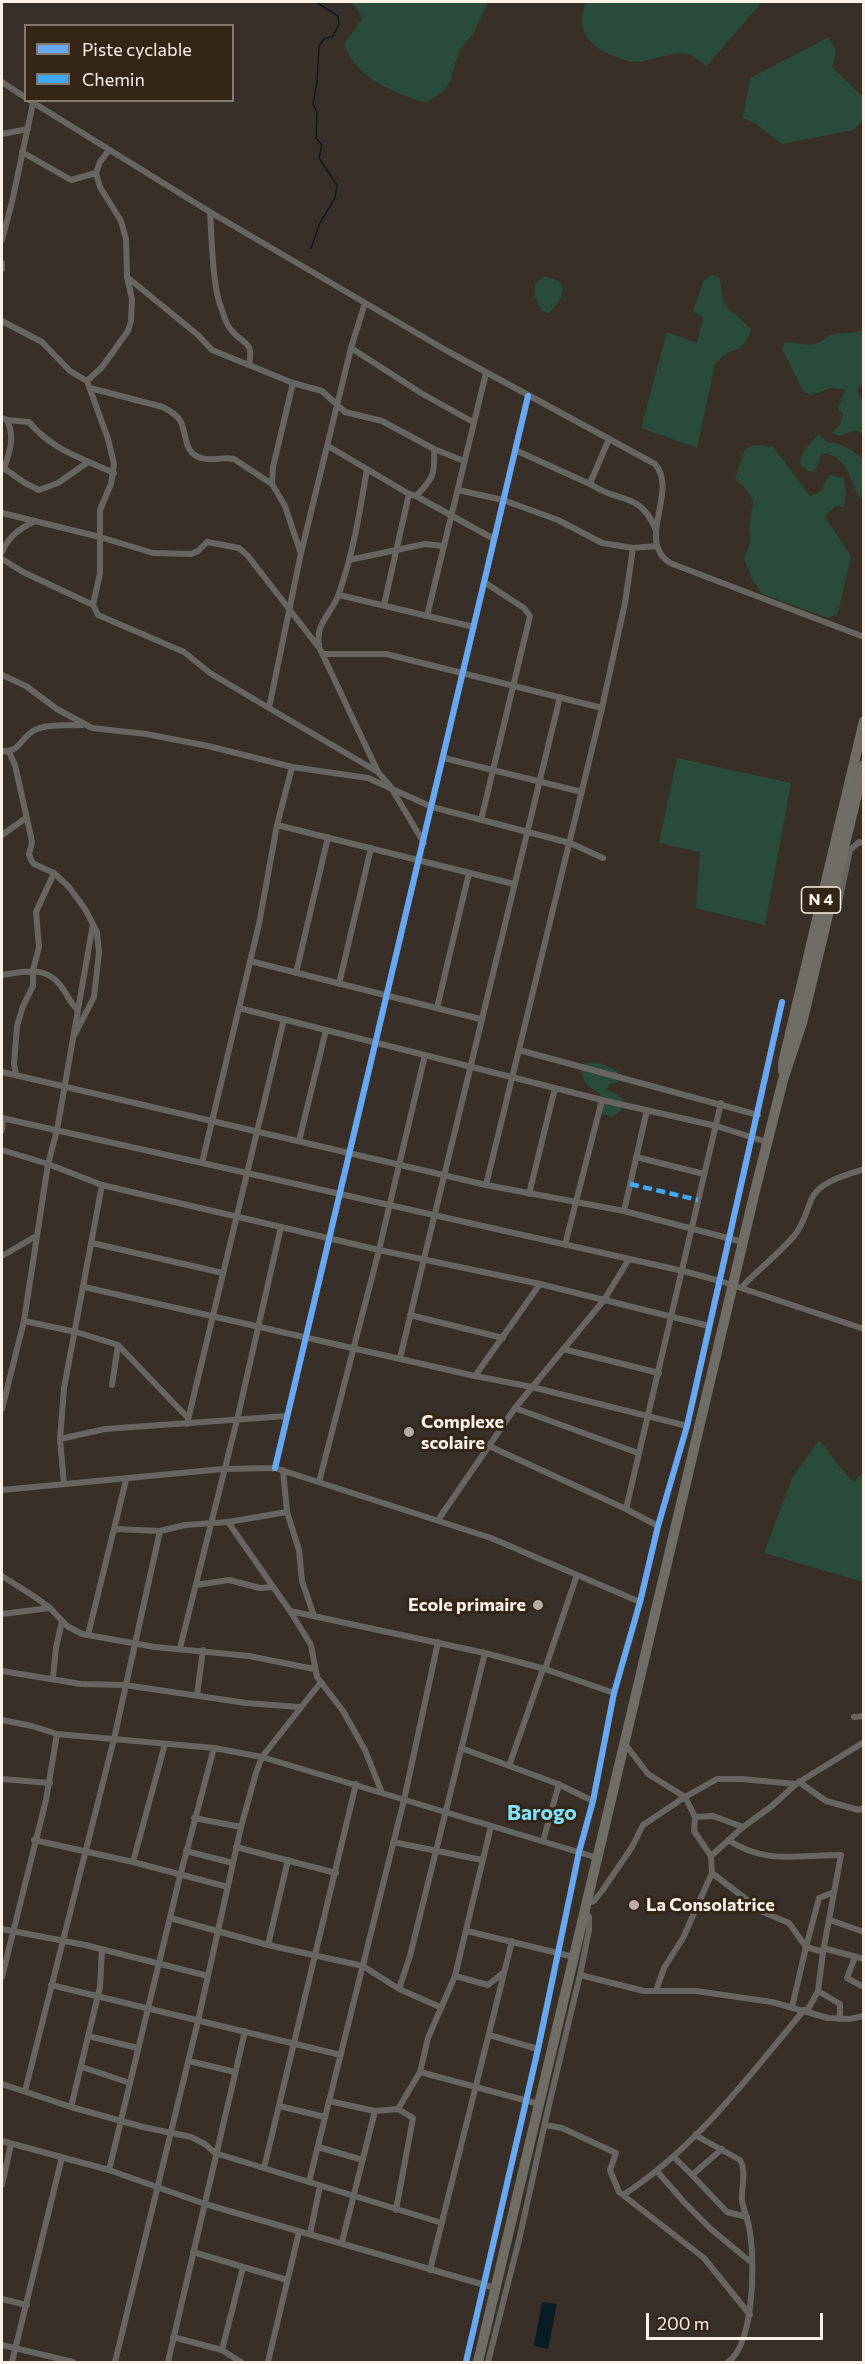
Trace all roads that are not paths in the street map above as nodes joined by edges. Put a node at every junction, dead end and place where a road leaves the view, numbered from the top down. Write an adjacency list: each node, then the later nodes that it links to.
1 (2, 82): 2 (street)
2 (24, 97)
3 (31, 102): 4 (street); 6 (street)
4 (28, 129): 5 (street); 7 (street)
5 (2, 134)
6 (109, 150): 8 (street); 9 (street)
7 (22, 152): 8 (street); 10 (street)
8 (96, 173): 13 (street)
9 (210, 212): 14 (street); 17 (street)
10 (2, 240)
11 (2, 263): 12 (street)
12 (2, 270)
13 (127, 277): 17 (street); 19 (street)
14 (365, 303): 16 (street); 18 (street)
15 (2, 321): 19 (street)
16 (351, 348): 23 (street); 25 (street)
17 (249, 365): 20 (street)
18 (486, 373): 22 (street); 25 (street)
19 (87, 381): 21 (street)
20 (293, 383): 23 (street); 35 (street)
21 (90, 388): 34 (street); 35 (street)
22 (528, 396): 26 (street); 29 (street)
23 (337, 406): 27 (street); 28 (street)
24 (4, 419): 31 (street); 32 (street)
25 (473, 422): 30 (street)
26 (609, 440): 36 (street); 43 (street)
27 (328, 446): 33 (street); 51 (street)
28 (434, 449): 30 (street); 38 (street)
29 (515, 450): 36 (street); 39 (street)
30 (464, 461): 37 (street)
31 (88, 462): 32 (street); 34 (street)
32 (3, 467)
33 (367, 469): 38 (street); 53 (street)
34 (114, 473): 44 (street)
35 (272, 484): 51 (street)
36 (592, 485): 43 (street)
37 (458, 490): 39 (street); 41 (street)
38 (413, 495): 41 (street); 49 (street)
39 (503, 500): 45 (street); 48 (street)
40 (2, 513): 42 (street)
41 (450, 515): 45 (street); 46 (street)
42 (35, 521): 44 (street); 50 (street)
43 (656, 530): 47 (street)
44 (100, 537): 56 (street); 58 (street)
45 (494, 539): 54 (street)
46 (443, 546): 49 (street); 59 (street)
47 (657, 546): 48 (street); 61 (street)
48 (633, 548): 68 (street)
49 (396, 551): 53 (street); 57 (street)
50 (2, 552)
51 (300, 553): 58 (street)
52 (2, 559): 56 (street)
53 (349, 560): 55 (street)
54 (484, 582): 60 (street); 65 (street)
55 (339, 595): 57 (street); 62 (street)
56 (93, 605): 67 (street)
57 (384, 605): 59 (street)
58 (290, 610): 62 (street); 67 (street)
59 (427, 616): 60 (street)
60 (474, 627): 63 (street)
61 (864, 637)
62 (321, 651): 63 (street); 77 (street)
63 (463, 674): 65 (street); 73 (street)
64 (2, 675): 70 (street)
65 (513, 686): 66 (street); 76 (street)
66 (560, 697): 68 (street); 78 (street)
67 (269, 708): 77 (street)
68 (602, 708): 80 (street)
69 (864, 721): 120 (highway, N 4)
70 (83, 724): 72 (street); 75 (street)
71 (2, 751): 72 (street)
72 (9, 752): 82 (street)
73 (444, 758): 76 (street); 81 (street)
74 (864, 765): 97 (highway, N 4)
75 (292, 767): 79 (street); 84 (street)
76 (493, 769): 78 (street); 83 (street)
77 (378, 772): 79 (street)
78 (539, 781): 80 (street); 85 (street)
79 (390, 786): 81 (street); 88 (street)
80 (582, 792): 89 (street)
81 (432, 807): 83 (street); 88 (street)
82 (26, 818): 86 (street); 94 (street)
83 (481, 820): 85 (street)
84 (277, 825): 87 (street); 99 (street)
85 (526, 832): 89 (street); 96 (street)
86 (2, 835)
87 (328, 837): 91 (street); 101 (street)
88 (424, 843): 93 (street)
89 (570, 843): 92 (street); 114 (street)
90 (864, 843): 97 (street)
91 (371, 848): 93 (street); 103 (street)
92 (603, 858)
93 (420, 861): 95 (street); 104 (street)
94 (54, 873): 98 (street); 100 (street)
95 (469, 873): 96 (street); 107 (street)
96 (514, 884): 109 (street)
97 (829, 909): 120 (highway, N 4)
98 (93, 924): 108 (street); 112 (street)
99 (250, 962): 101 (street); 106 (street)
100 (33, 970): 102 (street); 108 (street); 118 (street)
101 (296, 973): 103 (street)
102 (2, 975)
103 (339, 984): 104 (street)
104 (388, 996): 107 (street); 113 (street)
105 (782, 1002): 126 (street)
106 (239, 1008): 110 (street); 128 (street)
107 (437, 1008): 109 (street)
108 (77, 1009): 112 (street)
109 (480, 1019): 116 (street)
110 (284, 1020): 111 (street); 132 (street)
111 (326, 1030): 113 (street); 134 (street)
112 (73, 1036): 121 (street)
113 (377, 1043): 115 (street); 137 (street)
114 (519, 1050): 119 (street); 124 (street)
115 (426, 1055): 116 (street); 141 (street)
116 (469, 1066): 119 (street); 144 (street)
117 (2, 1072): 118 (street)
118 (16, 1074): 121 (street)
119 (512, 1078): 122 (street); 147 (street)
120 (783, 1080): 135 (highway, N 4)
121 (64, 1088): 128 (street); 131 (street)
122 (555, 1088): 123 (street); 148 (street)
123 (602, 1100): 125 (street); 150 (street)
124 (721, 1103): 126 (street); 129 (street)
125 (646, 1110): 129 (street); 138 (street)
126 (758, 1115): 133 (street)
127 (2, 1118): 130 (street); 131 (street)
128 (212, 1121): 132 (street); 139 (street)
129 (716, 1126): 133 (street); 145 (street)
130 (2, 1130)
131 (57, 1130): 139 (street); 140 (street)
132 (257, 1132): 134 (street); 143 (street)
133 (753, 1137): 135 (street); 159 (street)
134 (299, 1141): 137 (street)
135 (767, 1142): 160 (highway, N 4)
136 (2, 1150): 140 (street)
137 (351, 1153): 141 (street); 149 (street)
138 (636, 1157): 145 (street); 152 (street)
139 (202, 1163): 143 (street)
140 (48, 1164): 146 (street); 157 (street)
141 (399, 1164): 144 (street); 151 (street)
142 (864, 1169): 172 (street)
143 (247, 1174): 149 (street); 154 (street)
144 (443, 1174): 147 (street); 153 (street)
145 (704, 1174): 156 (street)
146 (102, 1185): 154 (street); 161 (street)
147 (486, 1185): 148 (street)
148 (529, 1194): 150 (street)
149 (340, 1195): 151 (street); 158 (street)
150 (577, 1203): 152 (street); 162 (street)
151 (389, 1206): 153 (street); 163 (street)
152 (624, 1211): 156 (street)
153 (433, 1216): 162 (street); 165 (street)
154 (237, 1217): 155 (street); 168 (street)
155 (281, 1227): 158 (street); 179 (street)
156 (692, 1228): 159 (street); 167 (street)
157 (36, 1236): 164 (street); 177 (street)
158 (330, 1238): 163 (street); 182 (street)
159 (730, 1239): 160 (street); 169 (street)
160 (743, 1242): 172 (highway, N 4)
161 (92, 1243): 168 (street); 171 (street)
162 (565, 1245): 166 (street)
163 (379, 1250): 165 (street); 185 (street)
164 (2, 1256)
165 (423, 1258): 170 (street); 174 (street)
166 (629, 1259): 167 (street); 173 (street)
167 (683, 1271): 169 (street); 176 (street)
168 (223, 1273): 175 (street)
169 (720, 1281): 172 (street); 178 (street)
170 (540, 1284): 173 (street); 183 (street)
171 (84, 1287): 175 (street); 181 (street)
172 (737, 1287): 180 (street); 249 (highway, N 4)
173 (604, 1300): 176 (street); 186 (street)
174 (410, 1315): 183 (street); 187 (street)
175 (213, 1317): 179 (street); 198 (street)
176 (672, 1318): 178 (street); 188 (street)
177 (24, 1321): 181 (street); 192 (street)
178 (709, 1326): 199 (street)
179 (258, 1327): 182 (street); 197 (street)
180 (864, 1329)
181 (76, 1332): 184 (street); 200 (street)
182 (306, 1338): 185 (street); 195 (street)
183 (503, 1338): 189 (street)
184 (118, 1345): 190 (street); 198 (street)
185 (353, 1347): 187 (street); 207 (street)
186 (563, 1349): 188 (street); 191 (street)
187 (400, 1358): 189 (street)
188 (659, 1373): 196 (street)
189 (475, 1376): 191 (street)
190 (112, 1385)
191 (532, 1387): 193 (street); 196 (street)
192 (3, 1396): 194 (street)
193 (515, 1408): 201 (street); 202 (street)
194 (2, 1409)
195 (287, 1416): 197 (street); 203 (street)
196 (647, 1417): 199 (street); 202 (street)
197 (237, 1420): 198 (street); 204 (street)
198 (188, 1421): 200 (street)
199 (687, 1426): 215 (street)
200 (60, 1439): 208 (street)
201 (489, 1446): 210 (street); 212 (street)
202 (638, 1453): 210 (street)
203 (275, 1468): 204 (street); 205 (street)
204 (223, 1469): 206 (street); 214 (street)
205 (283, 1470): 207 (street); 211 (street)
206 (126, 1480): 208 (street); 216 (street)
207 (319, 1482): 212 (street)
208 (64, 1484): 209 (street)
209 (2, 1490)
210 (626, 1509): 215 (street)
211 (287, 1512): 213 (street); 226 (street)
212 (438, 1520): 218 (street)
213 (228, 1522): 214 (street); 221 (street)
214 (211, 1523): 217 (street); 220 (street)
215 (658, 1526): 222 (street)
216 (115, 1530): 217 (street); 228 (street)
217 (160, 1531): 229 (street)
218 (577, 1575): 222 (street); 235 (street)
219 (2, 1576): 223 (street)
220 (196, 1585): 221 (street); 231 (street)
221 (273, 1587): 224 (street)
222 (640, 1602): 240 (street)
223 (50, 1608): 225 (street); 227 (street)
224 (290, 1611): 226 (street); 234 (street)
225 (2, 1614)
226 (314, 1616): 230 (street)
227 (62, 1621): 228 (street); 237 (street)
228 (88, 1635): 229 (street)
229 (134, 1642): 231 (street); 239 (street)
230 (438, 1642): 233 (street); 262 (street)
231 (180, 1648): 232 (street)
232 (203, 1650): 234 (street); 241 (street)
233 (485, 1653): 235 (street); 252 (street)
234 (314, 1669): 238 (street)
235 (544, 1669): 240 (street); 254 (street)
236 (2, 1671): 237 (street)
237 (53, 1677): 239 (street)
238 (321, 1682): 242 (street); 260 (street)
239 (125, 1685): 241 (street); 247 (street)
240 (614, 1693): 263 (street)
241 (197, 1695): 242 (street)
242 (299, 1707): 253 (street)
243 (864, 1716): 244 (street)
244 (854, 1717)
245 (2, 1720): 246 (street)
246 (57, 1734): 247 (street); 256 (street)
247 (114, 1739): 250 (street); 278 (street)
248 (864, 1742): 257 (street)
249 (625, 1743): 261 (street); 281 (highway, N 4)
250 (165, 1744): 251 (street); 284 (street)
251 (214, 1748): 253 (street); 267 (street)
252 (461, 1748): 254 (street); 265 (street)
253 (262, 1757): 258 (street); 269 (street)
254 (509, 1766): 259 (street)
255 (2, 1779): 256 (street)
256 (50, 1783): 271 (street)
257 (797, 1783): 261 (street); 264 (street); 270 (street)
258 (356, 1784): 260 (street); 286 (street)
259 (559, 1784): 263 (street); 273 (street)
260 (382, 1793): 262 (street)
261 (685, 1797): 266 (street); 291 (street)
262 (404, 1800): 265 (street); 274 (street)
263 (593, 1801): 279 (street)
264 (864, 1808)
265 (447, 1812): 268 (street); 276 (street)
266 (695, 1817): 270 (street); 280 (street)
267 (194, 1818): 269 (street); 277 (street)
268 (491, 1826): 273 (street); 283 (street)
269 (241, 1827): 275 (street)
270 (743, 1827): 272 (street)
271 (34, 1840): 278 (street); 295 (street)
272 (728, 1840): 280 (street); 290 (street)
273 (543, 1841): 279 (street)
274 (393, 1842): 276 (street); 311 (street)
275 (236, 1847): 282 (street); 285 (street)
276 (436, 1849): 283 (street); 319 (street)
277 (186, 1851): 285 (street); 288 (street)
278 (84, 1852): 284 (street); 299 (street)
279 (579, 1852): 281 (street); 305 (street)
280 (711, 1856): 287 (street)
281 (598, 1858): 291 (highway, N 4)
282 (288, 1860): 286 (street); 301 (street)
283 (482, 1860): 296 (street)
284 (133, 1862): 288 (street)
285 (233, 1863): 289 (street)
286 (336, 1873): 306 (street)
287 (712, 1873): 302 (street); 320 (street)
288 (180, 1876): 289 (street); 292 (street)
289 (228, 1887): 297 (street)
290 (834, 1892): 293 (street); 302 (street)
291 (586, 1907): 307 (highway, N 4); 313 (street)
292 (170, 1918): 297 (street); 310 (street)
293 (830, 1920): 298 (street); 304 (street)
294 (2, 1929): 295 (street)
295 (13, 1930): 299 (street); 316 (street)
296 (466, 1931): 300 (street); 315 (street)
297 (219, 1932): 301 (street); 314 (street)
298 (864, 1932)
299 (62, 1941): 303 (street); 317 (street)
300 (512, 1941): 305 (street); 312 (street)
301 (268, 1945): 306 (street)
302 (806, 1947): 304 (street); 324 (street)
303 (102, 1950): 310 (street); 322 (street)
304 (823, 1950): 308 (street); 321 (street)
305 (560, 1953): 307 (street); 335 (street)
306 (316, 1956): 311 (street); 333 (street)
307 (574, 1957): 347 (highway, N 4)
308 (855, 1957): 309 (street); 318 (street)
309 (864, 1959)
310 (159, 1964): 314 (street); 325 (street)
311 (363, 1966): 319 (street); 336 (street)
312 (504, 1972): 315 (street); 331 (street)
313 (580, 1975): 320 (street); 354 (street)
314 (208, 1976): 329 (street)
315 (455, 1976): 323 (street)
316 (2, 1977)
317 (51, 1985): 322 (street); 344 (street)
318 (864, 1987)
319 (399, 1989): 323 (street)
320 (656, 1991): 324 (street)
321 (818, 1991): 326 (street); 328 (street)
322 (98, 1996): 325 (street); 332 (street)
323 (440, 2007): 340 (street)
324 (792, 2007): 326 (street)
325 (148, 2009): 329 (street); 334 (street)
326 (806, 2011): 328 (street); 356 (street)
327 (864, 2016): 328 (street)
328 (840, 2019)
329 (198, 2021): 330 (street); 337 (street)
330 (245, 2031): 333 (street); 339 (street)
331 (489, 2035): 335 (street); 343 (street)
332 (88, 2036): 334 (street); 338 (street)
333 (294, 2043): 336 (street); 348 (street)
334 (138, 2049): 341 (street)
335 (538, 2049): 346 (street)
336 (341, 2055): 345 (street)
337 (189, 2061): 339 (street); 355 (street)
338 (82, 2067): 341 (street); 349 (street)
339 (236, 2072): 361 (street)
340 (420, 2072): 343 (street); 350 (street)
341 (130, 2083): 353 (street)
342 (2, 2084): 344 (street)
343 (475, 2088): 346 (street); 378 (street)
344 (25, 2091): 349 (street)
345 (329, 2101): 351 (street); 352 (street)
346 (525, 2101): 347 (street); 387 (street)
347 (539, 2104): 387 (highway, N 4)
348 (279, 2106): 352 (street); 365 (street)
349 (71, 2107): 353 (street)
350 (398, 2109): 351 (street); 376 (street)
351 (375, 2111): 364 (street)
352 (325, 2117): 359 (street)
353 (121, 2120): 355 (street); 366 (street)
354 (545, 2125): 373 (street); 404 (street)
355 (171, 2132): 361 (street); 372 (street)
356 (695, 2135): 360 (street); 363 (street)
357 (2, 2141): 358 (street)
358 (11, 2144): 362 (street); 370 (street)
359 (318, 2147): 364 (street); 369 (street)
360 (722, 2149): 368 (street); 377 (street)
361 (215, 2153): 365 (street); 375 (street)
362 (62, 2157): 366 (street); 389 (street)
363 (674, 2157): 367 (street); 368 (street)
364 (363, 2160): 374 (street)
365 (264, 2168): 369 (street)
366 (109, 2170): 372 (street)
367 (657, 2171): 373 (street); 383 (street)
368 (692, 2175): 377 (street)
369 (309, 2182): 371 (street)
370 (2, 2185)
371 (321, 2186): 374 (street); 380 (street)
372 (158, 2187): 375 (street); 398 (street)
373 (623, 2195): 390 (street)
374 (354, 2197): 376 (street); 381 (street)
375 (205, 2204): 379 (street); 382 (street)
376 (396, 2210): 378 (street)
377 (747, 2217): 383 (street)
378 (442, 2223): 385 (street)
379 (299, 2232): 380 (street); 386 (street)
380 (310, 2234): 381 (street)
381 (342, 2242): 385 (street)
382 (193, 2252): 384 (street); 391 (street)
383 (752, 2263): 390 (street)
384 (243, 2267): 386 (street); 394 (street)
385 (430, 2270): 387 (street)
386 (287, 2280): 401 (street)
387 (490, 2287): 402 (street); 403 (highway, N 4)
388 (2, 2299): 389 (street)
389 (27, 2305): 393 (street)
390 (750, 2315): 405 (street)
391 (173, 2337): 394 (street); 399 (street)
392 (2, 2345): 393 (street)
393 (16, 2348): 395 (street); 396 (street)
394 (222, 2350): 400 (street)
395 (62, 2361): 397 (street)
396 (12, 2362)
397 (73, 2362)
398 (115, 2362)
399 (168, 2362)
400 (241, 2362)
401 (268, 2362)
402 (466, 2362)
403 (478, 2362)
404 (488, 2362)
405 (728, 2362)

